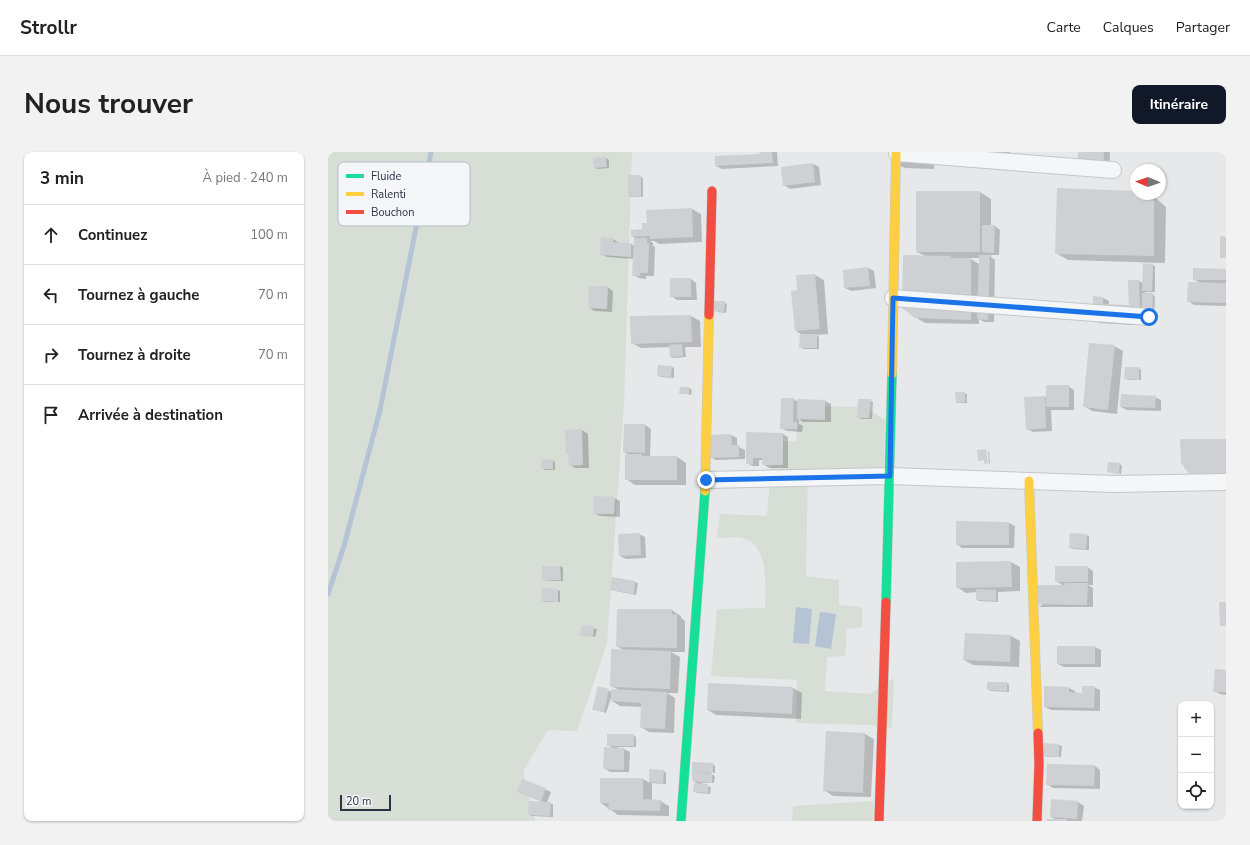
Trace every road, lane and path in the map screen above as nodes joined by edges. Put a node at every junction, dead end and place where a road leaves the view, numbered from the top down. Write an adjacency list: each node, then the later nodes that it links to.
1 (896, 152): 2 (street); 4 (street)
2 (1114, 170)
3 (712, 191): 7 (street)
4 (893, 298): 5 (street); 6 (street)
5 (1149, 317)
6 (890, 476): 7 (street); 8 (street); 11 (street)
7 (706, 480): 10 (street)
8 (1029, 481): 9 (street); 12 (street)
9 (1226, 482)
10 (681, 821)
11 (879, 821)
12 (1037, 821)

